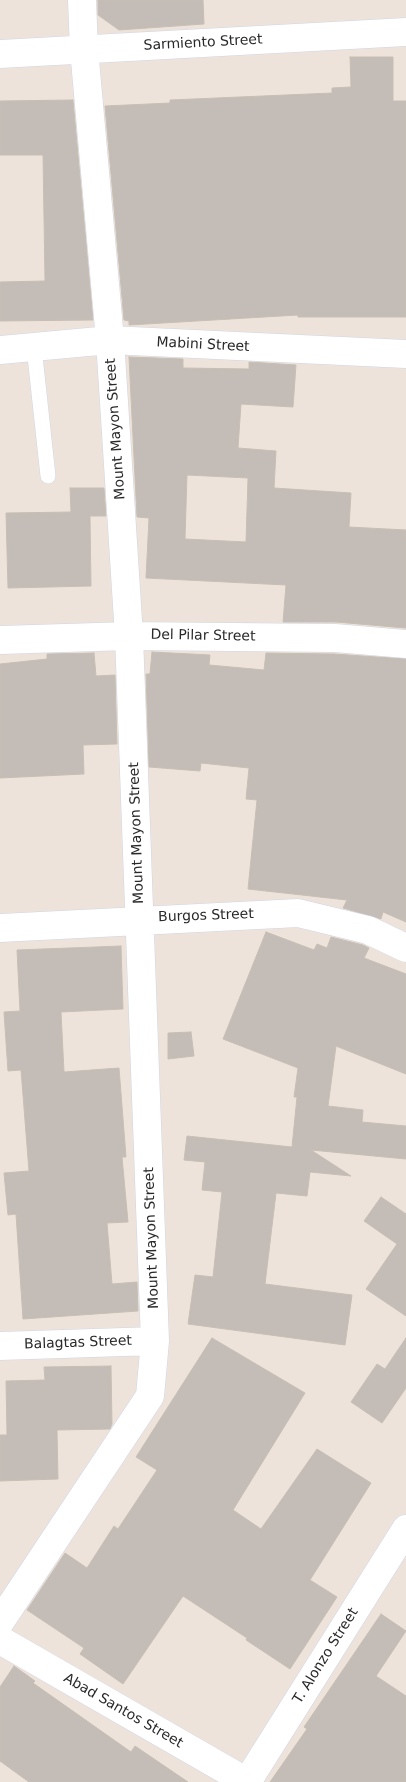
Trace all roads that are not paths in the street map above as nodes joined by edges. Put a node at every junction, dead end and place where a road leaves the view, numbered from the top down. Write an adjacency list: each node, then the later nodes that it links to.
1 (82, 0): 3 (street, Mount Mayon Street)
2 (406, 32): 3 (street, Sarmiento Street)
3 (84, 49): 4 (street, Sarmiento Street); 5 (street, Mount Mayon Street)
4 (0, 54)
5 (110, 340): 6 (street, Mabini Street); 8 (street, Mabini Street); 10 (street, Mount Mayon Street)
6 (34, 347): 7 (street, Mabini Street); 9 (lane)
7 (0, 350)
8 (406, 354)
9 (48, 476)
10 (130, 636): 11 (street, Del Pilar Street); 12 (street, Del Pilar Street); 13 (street, Mount Mayon Street)
11 (0, 640)
12 (406, 644)
13 (141, 919): 14 (street, Burgos Street); 15 (street, Burgos Street); 16 (street, Mount Mayon Street)
14 (0, 928)
15 (406, 948)
16 (155, 1341): 17 (street, Balagtas Street); 19 (street, Mount Mayon Street)
17 (0, 1346)
18 (406, 1529): 21 (street, T. Alonzo Street)
19 (0, 1622)
20 (0, 1640): 21 (street, Abad Santos Street)
21 (247, 1782)

